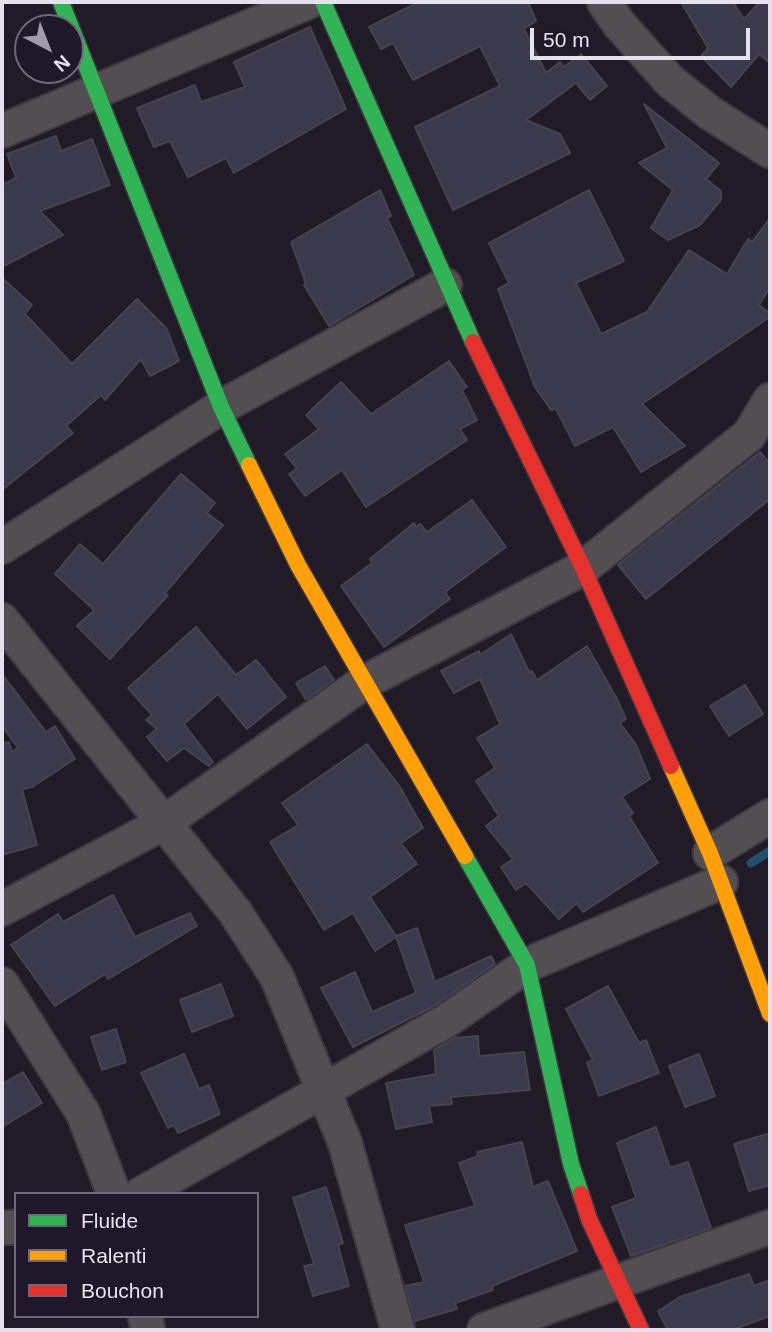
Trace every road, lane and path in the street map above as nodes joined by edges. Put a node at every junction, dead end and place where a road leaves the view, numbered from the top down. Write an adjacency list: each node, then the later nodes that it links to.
1 (61, 2): 5 (street)
2 (308, 2): 5 (street)
3 (323, 2): 8 (street)
4 (604, 2): 7 (street)
5 (94, 92): 6 (street); 10 (street)
6 (2, 131)
7 (770, 151)
8 (445, 285): 10 (street); 13 (street)
9 (770, 400): 11 (street)
10 (221, 407): 12 (street); 15 (street)
11 (760, 443): 13 (street)
12 (2, 547)
13 (583, 568): 15 (street); 18 (street)
14 (2, 620): 17 (street)
15 (363, 683): 17 (street); 20 (street)
16 (770, 816): 18 (street)
17 (162, 824): 19 (street); 23 (street)
18 (716, 868): 20 (street); 22 (street)
19 (2, 909)
20 (527, 965): 23 (street); 27 (street)
21 (2, 984): 24 (street)
22 (770, 1014)
23 (325, 1090): 25 (street); 28 (street)
24 (113, 1192)
25 (145, 1192)
26 (770, 1227): 27 (street)
27 (617, 1283): 29 (street); 30 (street)
28 (398, 1330)
29 (484, 1330)
30 (641, 1330)

